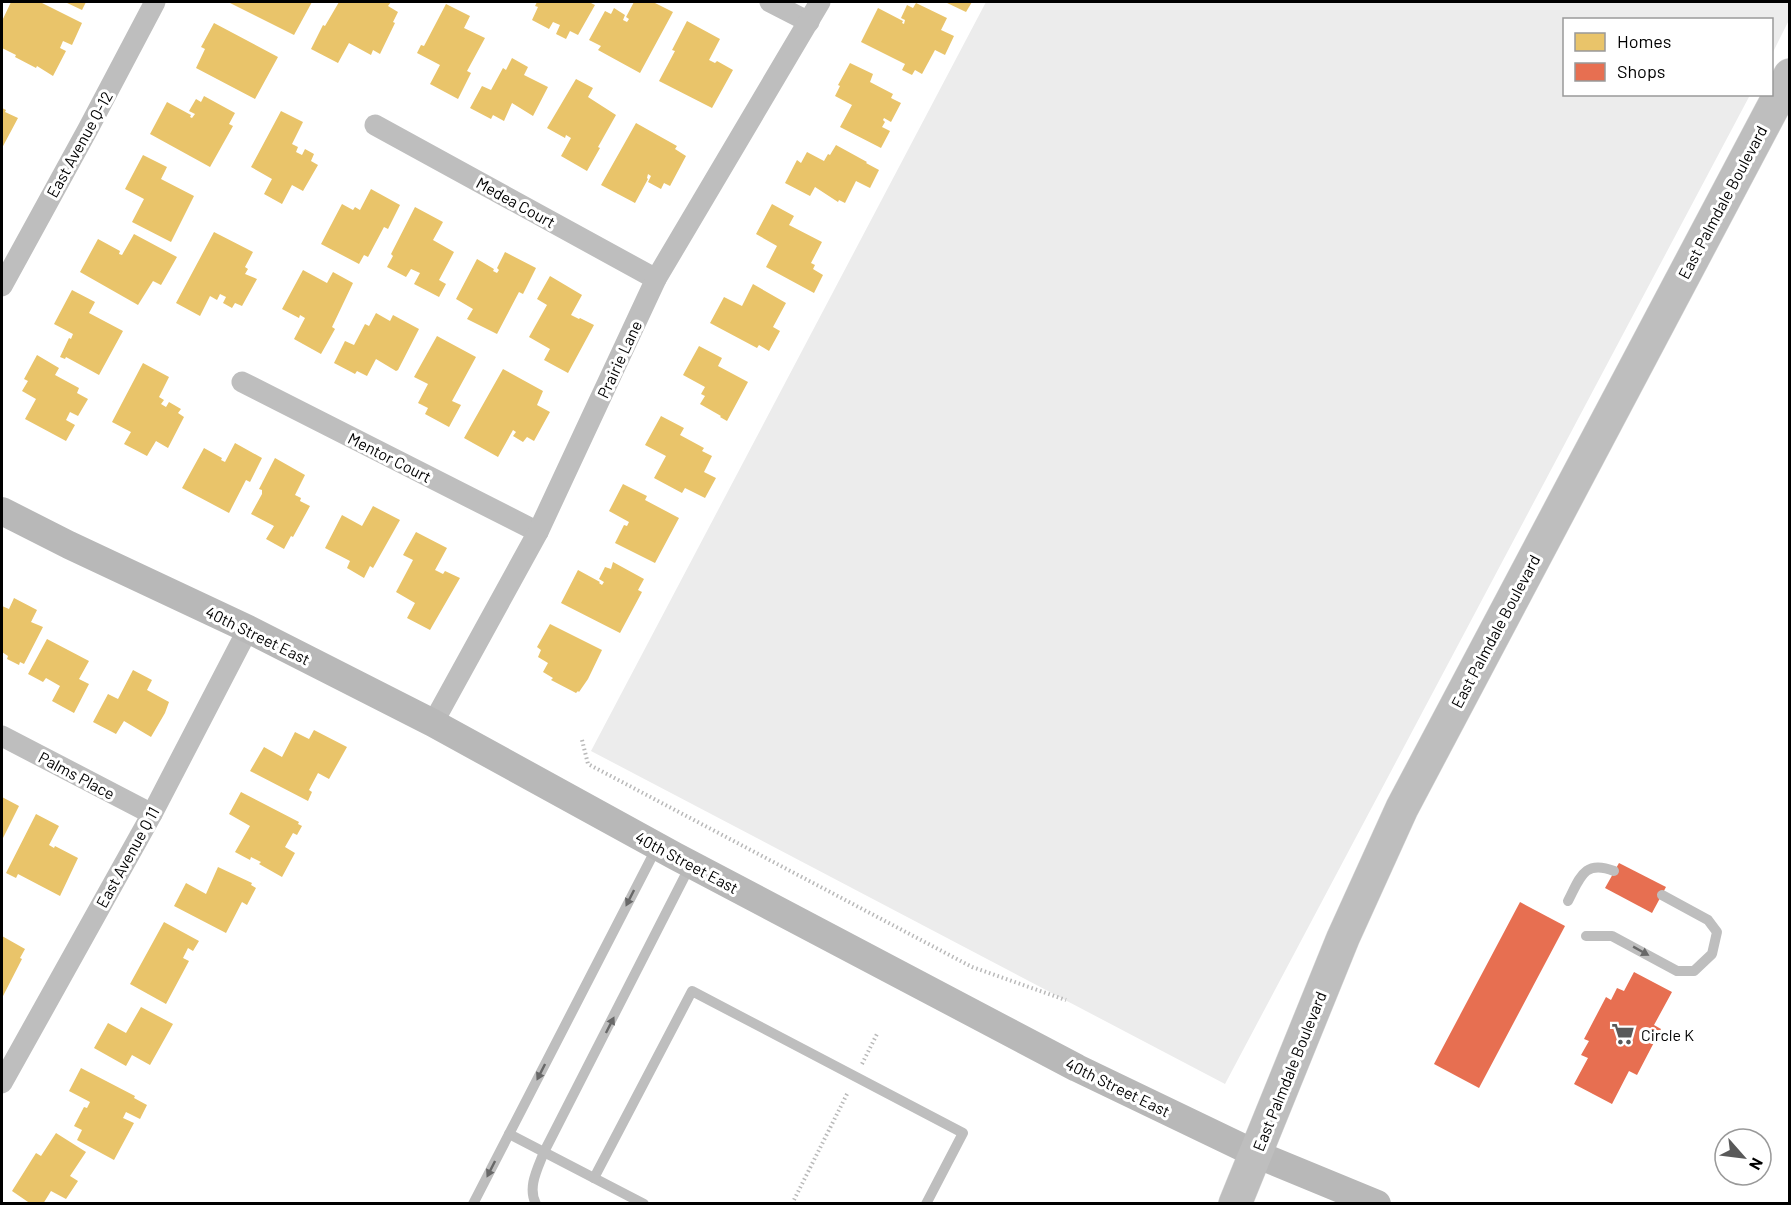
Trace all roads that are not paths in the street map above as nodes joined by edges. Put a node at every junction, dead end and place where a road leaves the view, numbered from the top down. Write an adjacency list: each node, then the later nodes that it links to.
1 (155, 2): 8 (street, East Avenue Q-12)
2 (770, 2): 4 (street)
3 (820, 2): 4 (street, Prairie Lane)
4 (809, 22): 7 (street, Prairie Lane)
5 (1790, 75): 25 (highway, East Palmdale Boulevard)
6 (375, 125): 7 (street, Medea Court)
7 (657, 279): 11 (street, Prairie Lane)
8 (2, 286)
9 (242, 382): 11 (street, Mentor Court)
10 (2, 512): 12 (main road, 40th Street East)
11 (538, 532): 13 (street, Prairie Lane)
12 (248, 629): 13 (main road, 40th Street East); 15 (street, East Avenue Q 11)
13 (433, 723): 16 (main road, 40th Street East)
14 (2, 736): 15 (street, Palms Place)
15 (152, 814): 22 (street, East Avenue Q 11)
16 (657, 846): 17 (main road, 40th Street East); 23 (lane, one-way to 23)
17 (691, 864): 24 (lane, one-way to 17); 25 (main road, 40th Street East)
18 (1614, 871): 20 (lane)
19 (1662, 896): 21 (lane, one-way to 19)
20 (1568, 901)
21 (1586, 936)
22 (2, 1083)
23 (509, 1134): 24 (lane); 27 (lane, one-way to 27)
24 (544, 1152): 26 (lane); 28 (lane)
25 (1256, 1154): 31 (highway, East Palmdale Boulevard); 32 (main road, 40th Street East)
26 (594, 1178): 29 (lane); 30 (lane)
27 (473, 1203)
28 (536, 1203)
29 (644, 1203)
30 (926, 1203)
31 (1235, 1203)
32 (1377, 1203)

